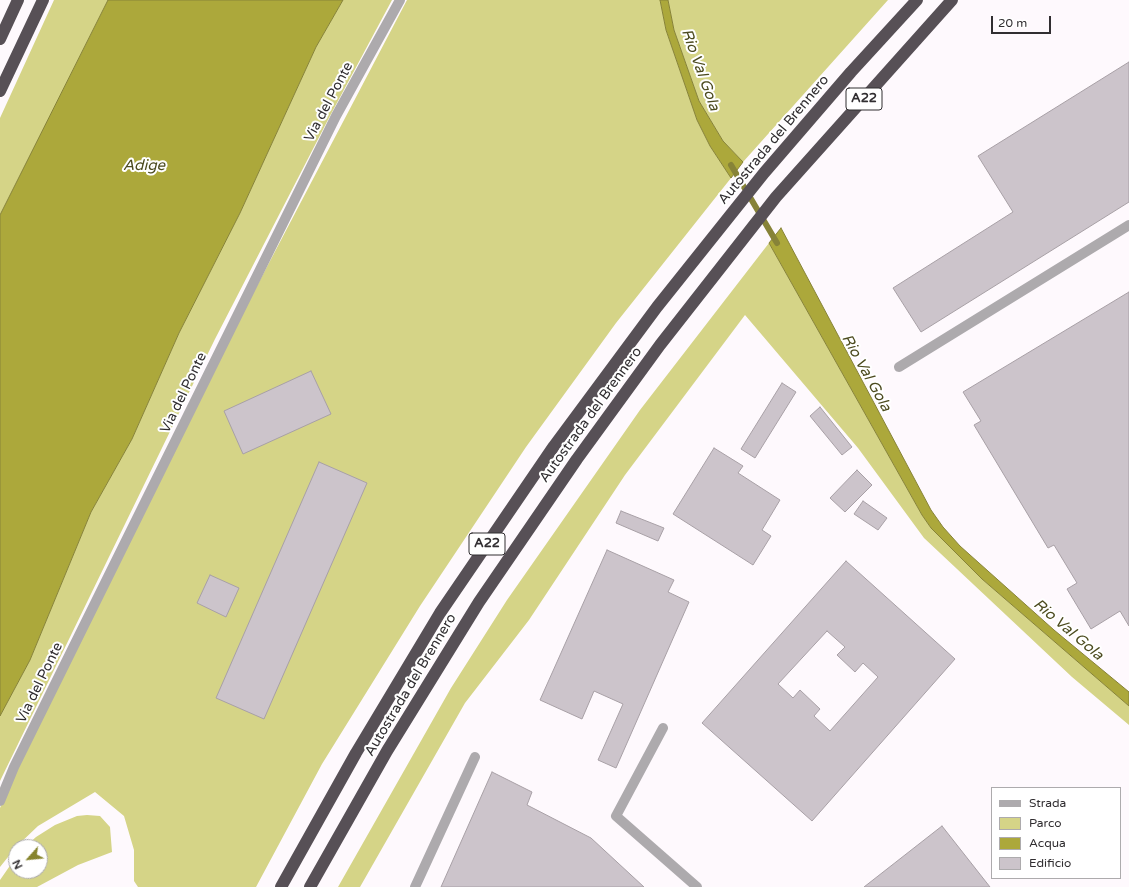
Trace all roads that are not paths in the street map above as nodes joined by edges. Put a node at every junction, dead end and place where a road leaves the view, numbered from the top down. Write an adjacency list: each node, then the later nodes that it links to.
1 (18, 0): 6 (highway)
2 (43, 0): 7 (highway)
3 (400, 0): 12 (street, Via del Ponte)
4 (917, 0): 13 (highway, Autostrada del Brennero / A22)
5 (952, 0): 14 (highway, Autostrada del Brennero / A22)
6 (0, 39)
7 (0, 91)
8 (1129, 225): 9 (street)
9 (899, 367)
10 (663, 728): 16 (street)
11 (475, 757): 15 (street)
12 (0, 801)
13 (281, 887)
14 (310, 887)
15 (415, 887)
16 (698, 887)

